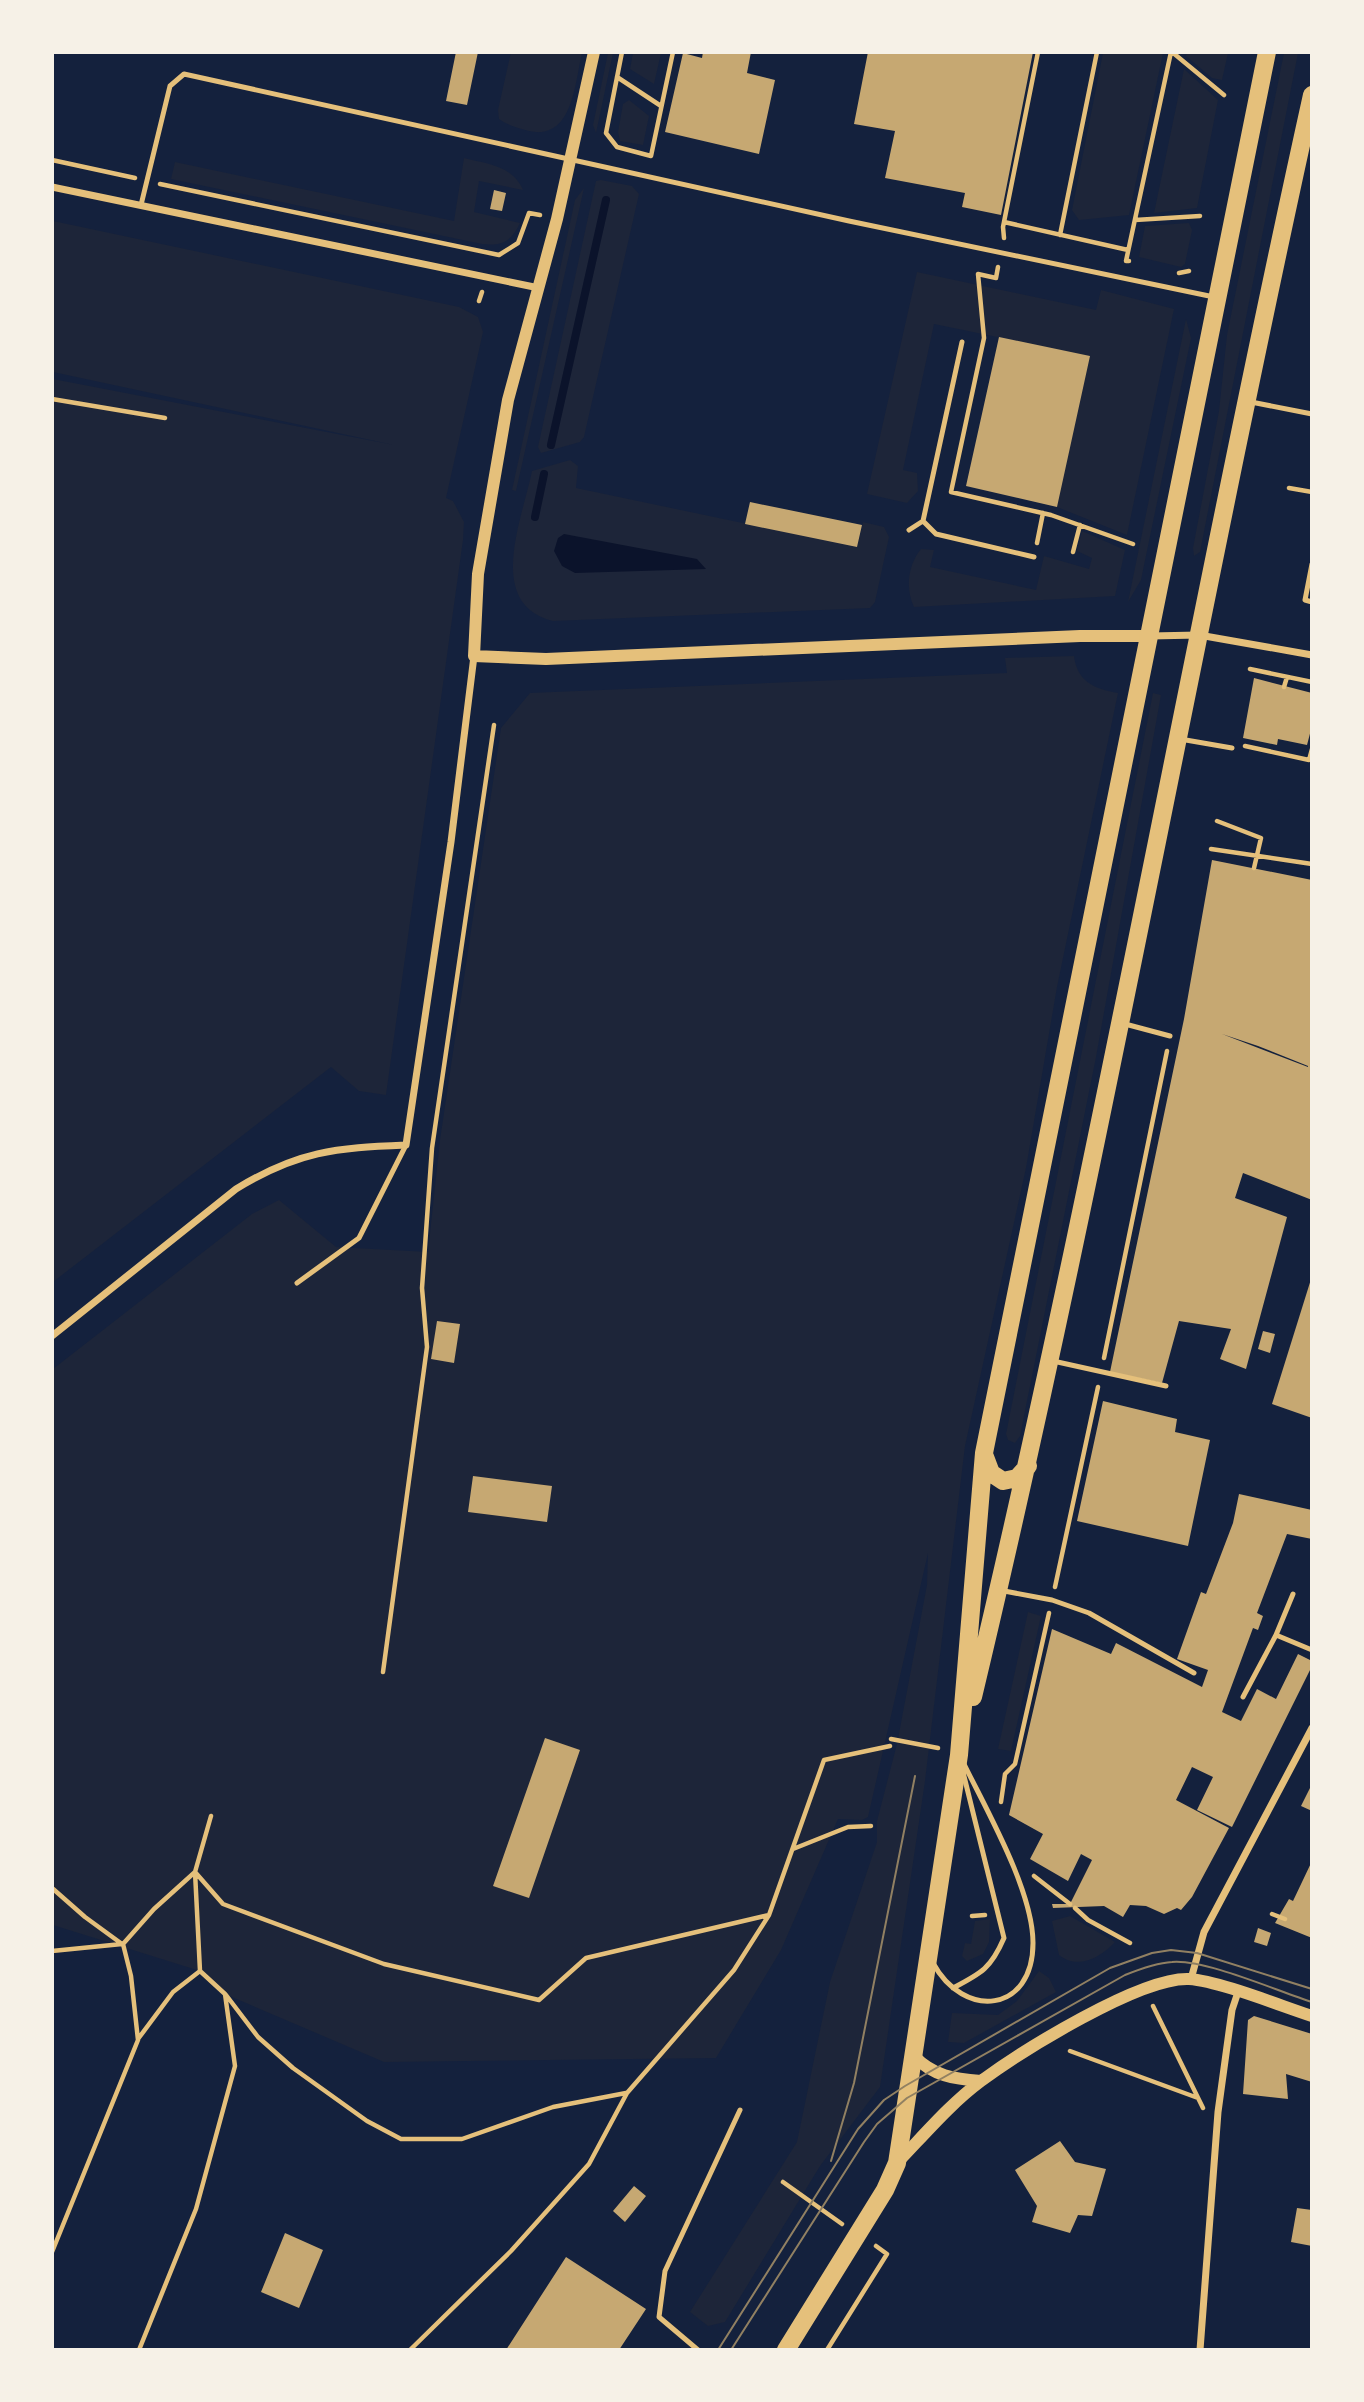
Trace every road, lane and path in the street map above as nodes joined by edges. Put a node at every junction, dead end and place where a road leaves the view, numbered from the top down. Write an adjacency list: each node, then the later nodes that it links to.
1 (594, 52): 12 (street)
2 (622, 52): 8 (path)
3 (673, 52): 11 (path)
4 (1038, 52): 20 (path)
5 (1097, 52): 21 (path)
6 (1172, 52): 9 (path); 19 (path)
7 (1267, 52): 28 (main road)
8 (617, 77): 11 (path); 11 (path)
9 (1224, 95)
10 (1311, 95): 31 (main road)
11 (661, 106)
12 (570, 158): 14 (lane); 18 (street); 23 (lane)
13 (52, 160): 14 (path)
14 (147, 181): 16 (lane); 18 (path)
15 (52, 187): 16 (street)
16 (141, 205): 27 (street)
17 (1200, 216): 19 (path)
18 (557, 219): 27 (street)
19 (1135, 220): 22 (path)
20 (1004, 222): 21 (path); 23 (path)
21 (1060, 235): 22 (path)
22 (1129, 250): 24 (path)
23 (1001, 252): 28 (lane); 36 (path)
24 (1139, 264)
25 (1165, 270): 26 (path)
26 (1189, 271)
27 (540, 288): 48 (street)
28 (1217, 298): 46 (main road)
29 (962, 342): 37 (lane)
30 (52, 400): 33 (path)
31 (1247, 401): 32 (lane); 45 (main road)
32 (1311, 414)
33 (165, 418)
34 (1289, 488): 35 (path)
35 (1311, 492)
36 (1044, 513): 38 (path); 42 (path)
37 (923, 521): 39 (lane); 42 (lane)
38 (1080, 525): 40 (path); 41 (path)
39 (909, 530)
40 (1133, 544)
41 (1073, 552)
42 (1034, 557)
43 (1311, 564): 44 (lane)
44 (1311, 602)
45 (1199, 635): 46 (street); 47 (street); 54 (main road)
46 (1148, 636): 48 (street); 71 (main road)
47 (1311, 655)
48 (474, 656): 65 (street)
49 (1250, 669): 50 (path)
50 (1287, 677): 51 (path); 52 (path)
51 (1311, 682)
52 (1284, 687)
53 (494, 725): 78 (path)
54 (1178, 738): 56 (lane); 63 (main road)
55 (1241, 746): 57 (path)
56 (1232, 748)
57 (1311, 749)
58 (1217, 821): 60 (path)
59 (1211, 849): 60 (path)
60 (1257, 854): 61 (path); 62 (path)
61 (1311, 864)
62 (1254, 868)
63 (1122, 1023): 64 (lane); 68 (main road)
64 (1170, 1036): 69 (path)
65 (406, 1145): 66 (lane); 67 (street)
66 (297, 1283)
67 (52, 1336)
68 (1050, 1360): 69 (lane); 72 (main road)
69 (1101, 1373): 70 (lane); 75 (path)
70 (1166, 1386)
71 (984, 1453): 72 (main road); 84 (main road)
72 (1028, 1466): 73 (main road)
73 (999, 1590): 75 (lane); 84 (main road)
74 (1293, 1594): 76 (lane)
75 (1052, 1600): 79 (lane); 85 (path)
76 (1276, 1635): 77 (lane); 80 (lane)
77 (1311, 1650)
78 (383, 1672)
79 (1194, 1674)
80 (1242, 1697)
81 (1311, 1728): 100 (street)
82 (891, 1739): 84 (path)
83 (890, 1746): 88 (path)
84 (959, 1755): 98 (main road); 101 (lane); 101 (lane)
85 (1000, 1807)
86 (211, 1816): 89 (path)
87 (871, 1826): 88 (path)
88 (793, 1849): 93 (path)
89 (195, 1872): 93 (path); 96 (path); 99 (path)
90 (1031, 1874): 95 (path)
91 (52, 1888): 96 (path)
92 (1272, 1914): 94 (path)
93 (769, 1915): 110 (path)
94 (1285, 1919)
95 (1130, 1943)
96 (123, 1944): 97 (path); 106 (path)
97 (52, 1951)
98 (929, 1957): 101 (lane); 108 (main road)
99 (200, 1971): 103 (path); 106 (path)
100 (1191, 1979): 102 (street); 109 (street)
101 (953, 1987)
102 (1238, 1993): 105 (street); 123 (street)
103 (225, 1994): 110 (path); 118 (path)
104 (1152, 2005): 111 (path)
105 (1311, 2016)
106 (138, 2040): 117 (path)
107 (1070, 2051): 111 (path)
108 (914, 2056): 109 (street); 114 (main road)
109 (981, 2081): 114 (street)
110 (627, 2093): 119 (path)
111 (1198, 2098): 112 (path)
112 (1203, 2109)
113 (740, 2110): 120 (lane)
114 (897, 2164): 116 (main road)
115 (783, 2182): 116 (path)
116 (858, 2235): 121 (main road); 122 (path)
117 (52, 2252)
118 (139, 2350)
119 (410, 2350)
120 (698, 2350)
121 (786, 2350)
122 (827, 2350)
123 (1200, 2350)

